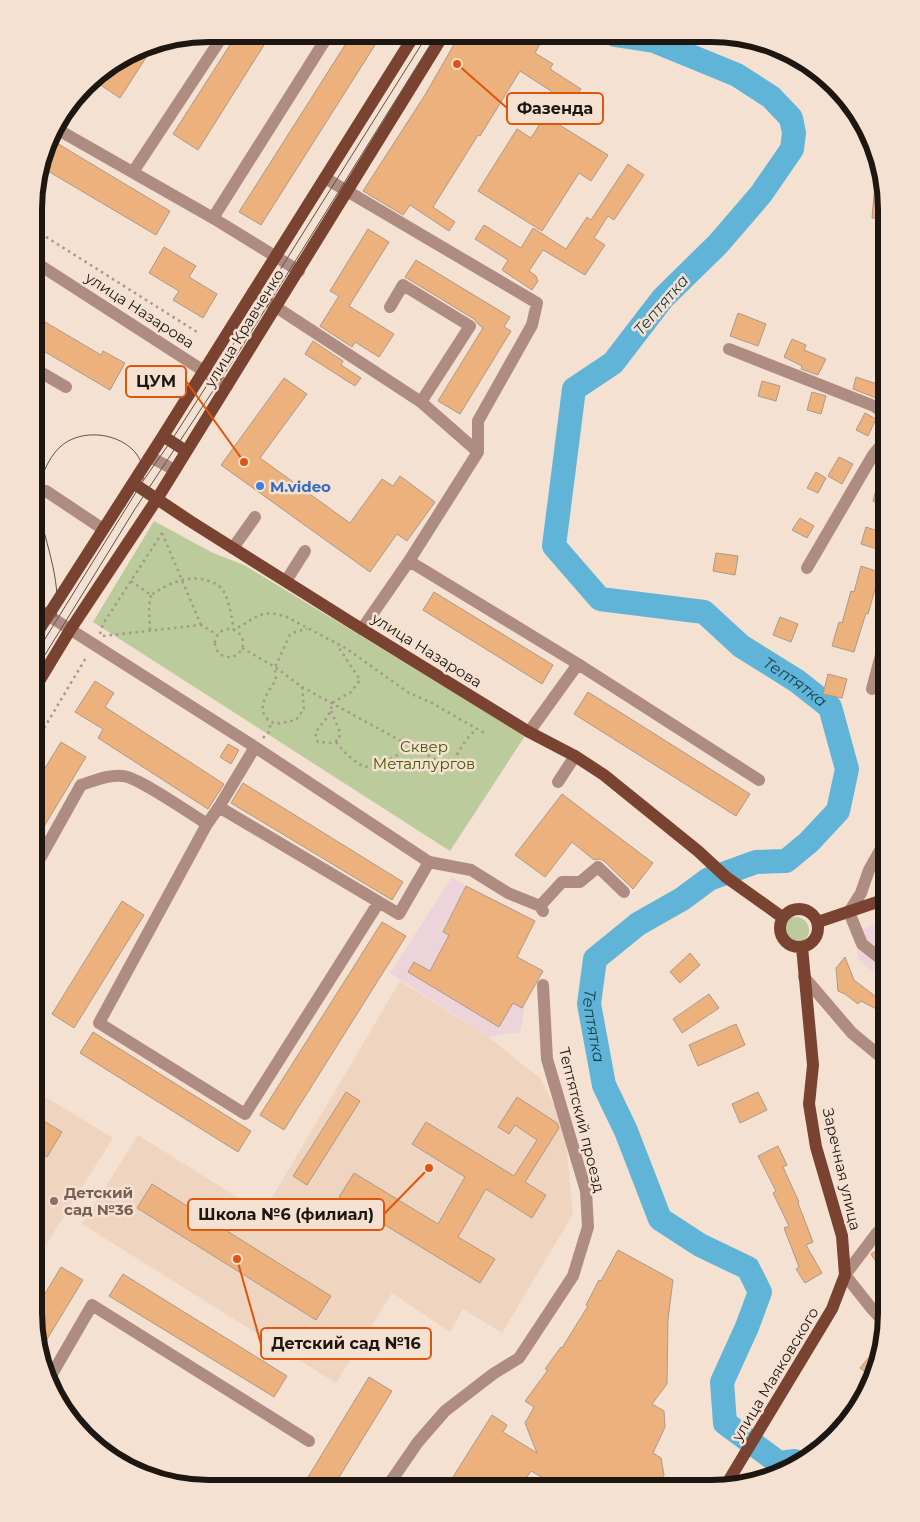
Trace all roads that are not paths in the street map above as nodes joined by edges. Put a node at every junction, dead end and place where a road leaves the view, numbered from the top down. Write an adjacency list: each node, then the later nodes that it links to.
1 (218, 43): 6 (street)
2 (323, 43): 9 (street)
3 (410, 43): 7 (main road, улица Кравченко)
4 (439, 43): 8 (main road, улица Кравченко)
5 (62, 132): 6 (street)
6 (133, 172): 9 (street)
7 (325, 178): 8 (street); 10 (main road, улица Кравченко)
8 (346, 192): 12 (main road, улица Кравченко); 26 (street)
9 (213, 218): 10 (street)
10 (276, 255): 12 (street); 13 (main road, улица Кравченко)
11 (42, 267): 17 (street, улица Назарова)
12 (299, 271): 15 (main road, улица Кравченко)
13 (253, 292): 15 (street); 17 (main road, улица Кравченко)
14 (390, 307): 21 (street)
15 (275, 308): 19 (main road, улица Кравченко); 21 (street)
16 (729, 349): 22 (street)
17 (204, 371): 19 (street, улица Назарова); 23 (main road, улица Кравченко)
18 (42, 372): 20 (street)
19 (227, 386): 25 (main road, улица Кравченко)
20 (66, 387)
21 (420, 402): 26 (street)
22 (878, 409)
23 (163, 436): 25 (main road); 27 (main road, улица Кравченко)
24 (878, 449): 37 (street)
25 (186, 451): 28 (main road, улица Кравченко)
26 (478, 452): 36 (street)
27 (150, 457): 28 (street); 29 (main road, улица Кравченко)
28 (175, 470): 31 (main road, улица Кравченко)
29 (133, 483): 31 (main road, улица Назарова); 33 (main road, улица Кравченко)
30 (46, 491): 33 (street)
31 (157, 499): 34 (main road, улица Назарова); 43 (main road, улица Кравченко)
32 (255, 517): 34 (street)
33 (103, 529): 40 (main road, улица Кравченко)
34 (233, 548): 38 (main road, улица Назарова)
35 (305, 551): 38 (street)
36 (409, 561): 42 (street); 44 (street)
37 (807, 568)
38 (286, 581): 42 (main road, улица Назарова)
39 (42, 611): 40 (street)
40 (48, 615): 41 (main road, улица Кравченко); 43 (street)
41 (42, 625)
42 (362, 629): 48 (main road, улица Назарова)
43 (70, 630): 46 (main road, улица Кравченко); 49 (street)
44 (578, 664): 48 (street); 51 (street)
45 (878, 668): 47 (street)
46 (42, 676)
47 (872, 689)
48 (529, 732): 50 (main road, улица Назарова)
49 (255, 747): 53 (street); 57 (street)
50 (575, 756): 52 (street); 62 (main road, улица Назарова)
51 (759, 780)
52 (558, 782)
53 (219, 807): 54 (street); 59 (street)
54 (207, 824): 55 (street); 59 (street)
55 (42, 855)
56 (877, 855): 61 (street)
57 (429, 862): 58 (street); 59 (street)
58 (624, 892)
59 (379, 902)
60 (877, 902): 61 (main road)
61 (849, 912): 63 (main road); 65 (street)
62 (782, 917): 63 (main road); 64 (main road)
63 (818, 922): 64 (main road)
64 (802, 947): 66 (main road, Заречная улица)
65 (877, 956)
66 (804, 978): 68 (street); 70 (main road, Заречная улица)
67 (543, 985): 75 (street, Тептятский проезд)
68 (877, 1054)
69 (877, 1233): 70 (street)
70 (845, 1275): 71 (street); 74 (main road, улица Маяковского)
71 (877, 1313)
72 (53, 1372): 73 (street)
73 (309, 1441)
74 (731, 1478)
75 (392, 1480)

